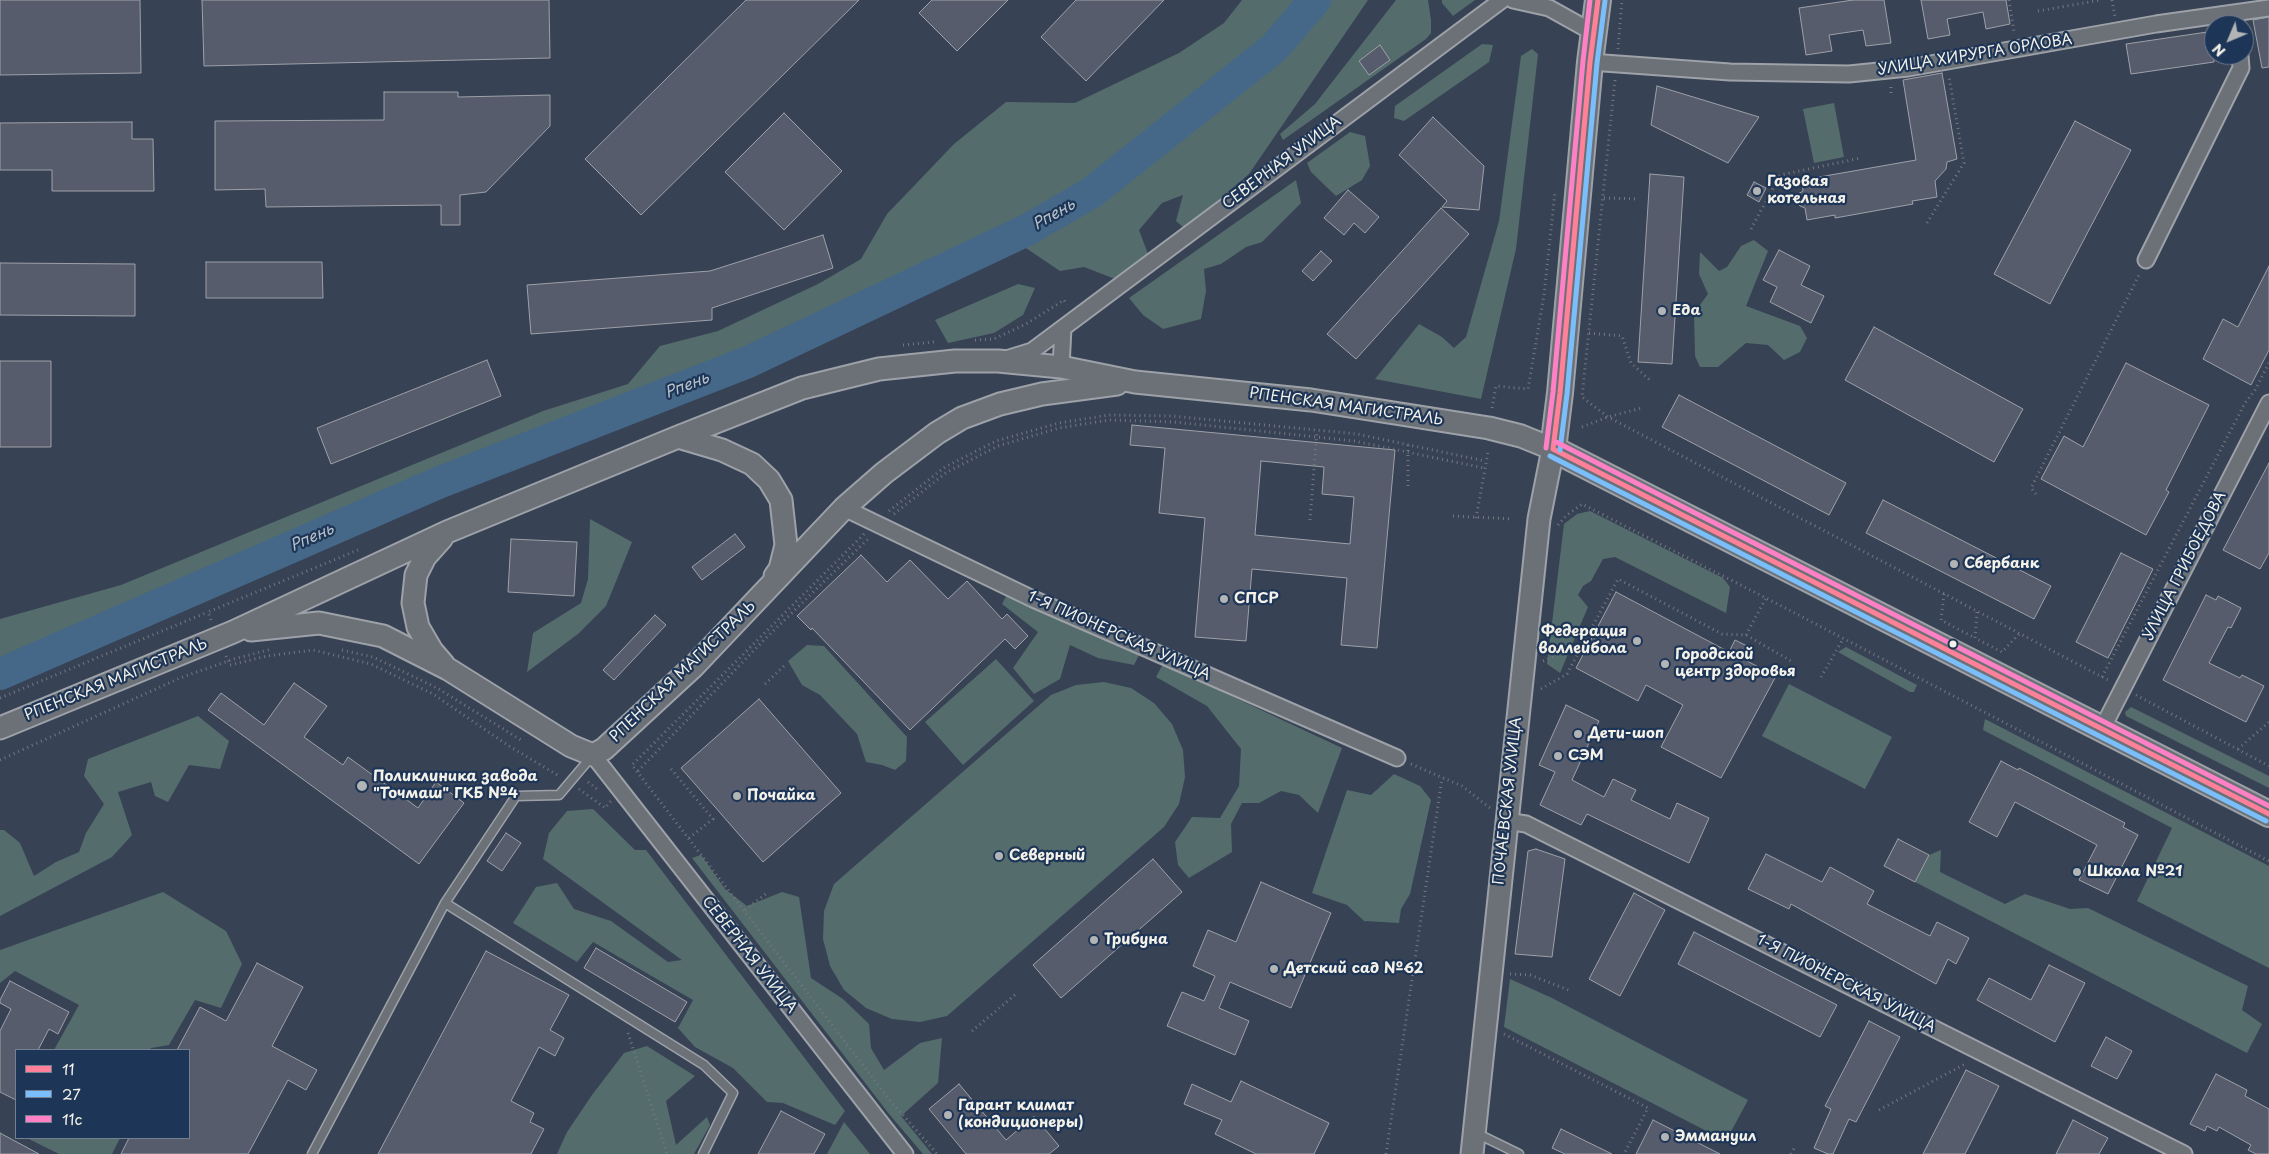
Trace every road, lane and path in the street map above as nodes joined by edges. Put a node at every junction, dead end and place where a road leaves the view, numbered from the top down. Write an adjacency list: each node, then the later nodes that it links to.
1 (1502, 0): 26 (street, СЕВЕРНАЯ УЛИЦА)
2 (1514, 0): 13 (street)
3 (1598, 0): 13 (main road)
4 (1622, 0): 16 (path)
5 (2009, 0): 14 (path)
6 (2101, 0): 9 (path)
7 (2112, 0): 10 (path)
8 (2269, 8): 11 (street, УЛИЦА ХИРУРГА ОРЛОВА)
9 (2038, 10)
10 (2114, 11)
11 (2248, 15)
12 (2204, 21): 14 (street, УЛИЦА ХИРУРГА ОРЛОВА)
13 (1594, 33): 15 (main road)
14 (2017, 48): 16 (street, УЛИЦА ХИРУРГА ОРЛОВА)
15 (1590, 62): 16 (street, УЛИЦА ХИРУРГА ОРЛОВА); 42 (main road)
16 (1617, 64): 21 (path)
17 (2241, 65): 25 (street)
18 (1947, 69): 23 (path)
19 (1861, 158): 24 (path)
20 (1556, 188): 34 (path)
21 (1604, 198): 22 (path); 27 (path)
22 (1639, 199)
23 (1927, 223)
24 (1751, 229)
25 (2146, 260): 48 (path)
26 (1064, 328): 28 (street, СЕВЕРНАЯ УЛИЦА); 30 (street)
27 (1589, 334): 32 (path); 36 (path)
28 (998, 361): 30 (main road, РПЕНСКАЯ МАГИСТРАЛЬ); 39 (main road, РПЕНСКАЯ МАГИСТРАЛЬ)
29 (2269, 363): 74 (path)
30 (1061, 367): 31 (main road, РПЕНСКАЯ МАГИСТРАЛЬ)
31 (1135, 382): 42 (main road, РПЕНСКАЯ МАГИСТРАЛЬ); 49 (main road, РПЕНСКАЯ МАГИСТРАЛЬ)
32 (1652, 382)
33 (2269, 404): 77 (street, УЛИЦА ГРИБОЕДОВА)
34 (1492, 408)
35 (1642, 408): 36 (path)
36 (1608, 417): 37 (path); 57 (path)
37 (1582, 427)
38 (1317, 431): 40 (path); 41 (path); 55 (path)
39 (678, 438): 56 (main road, РПЕНСКАЯ МАГИСТРАЛЬ); 58 (main road, РПЕНСКАЯ МАГИСТРАЛЬ)
40 (1317, 438): 43 (path); 54 (path); 55 (path)
41 (1408, 445): 43 (path); 45 (path)
42 (1554, 448): 82 (main road); 96 (main road, ПОЧАЕВСКАЯ УЛИЦА)
43 (1408, 452): 46 (path); 47 (path)
44 (1488, 452): 45 (path)
45 (1485, 461): 46 (path)
46 (1484, 468): 52 (path)
47 (1408, 486)
48 (2036, 494)
49 (844, 508): 55 (street, 1-Я ПИОНЕРСКАЯ УЛИЦА); 58 (main road, РПЕНСКАЯ МАГИСТРАЛЬ)
50 (1567, 515): 59 (path)
51 (1453, 516): 52 (path)
52 (1476, 518): 53 (path)
53 (1513, 519)
54 (1310, 520)
55 (878, 525): 86 (street, 1-Я ПИОНЕРСКАЯ УЛИЦА); 90 (path); 90 (path)
56 (447, 532): 63 (main road, РПЕНСКАЯ МАГИСТРАЛЬ); 73 (main road, РПЕНСКАЯ МАГИСТРАЛЬ)
57 (1944, 594): 61 (path); 65 (path)
58 (762, 595): 85 (main road, РПЕНСКАЯ МАГИСТРАЛЬ)
59 (1766, 598): 64 (path); 66 (path)
60 (208, 612): 79 (path)
61 (1977, 612): 62 (path); 65 (path)
62 (2019, 634): 65 (path); 74 (path)
63 (225, 635): 73 (main road, РПЕНСКАЯ МАГИСТРАЛЬ); 81 (main road, РПЕНСКАЯ МАГИСТРАЛЬ); 91 (path)
64 (1746, 635): 67 (path); 71 (path)
65 (1975, 638)
66 (1843, 639): 75 (path); 98 (path)
67 (1582, 646): 70 (path); 78 (path)
68 (275, 649): 87 (path)
69 (339, 649): 83 (path)
70 (1542, 661)
71 (1791, 661)
72 (784, 666): 76 (path)
73 (448, 669): 85 (main road, РПЕНСКАЯ МАГИСТРАЛЬ)
74 (2102, 676): 77 (path)
75 (1821, 677)
76 (764, 684)
77 (2122, 688): 82 (street, УЛИЦА ГРИБОЕДОВА); 84 (path)
78 (1539, 691)
79 (0, 698)
80 (2269, 722): 84 (path)
81 (0, 728)
82 (2102, 729): 95 (main road)
83 (526, 743)
84 (2238, 749): 88 (path)
85 (592, 755): 100 (lane); 115 (street, СЕВЕРНАЯ УЛИЦА)
86 (1397, 758): 92 (path)
87 (0, 760)
88 (2269, 766)
89 (670, 769): 97 (path)
90 (638, 771): 97 (path)
91 (563, 778)
92 (1442, 778): 96 (path); 117 (path)
93 (577, 788): 94 (path)
94 (611, 801)
95 (2269, 814)
96 (1506, 822): 110 (main road, ПОЧАЕВСКАЯ УЛИЦА); 122 (street, 1-Я ПИОНЕРСКАЯ УЛИЦА)
97 (689, 838): 101 (path)
98 (2269, 861)
99 (767, 893): 101 (path)
100 (446, 903): 105 (lane); 112 (lane)
101 (745, 910): 116 (path)
102 (1506, 974): 103 (path)
103 (1571, 991)
104 (1016, 994): 106 (path)
105 (622, 1014): 113 (path); 114 (lane)
106 (972, 1031)
107 (1499, 1031): 120 (path)
108 (1972, 1060): 109 (path)
109 (1879, 1110)
110 (1475, 1132): 118 (main road, ПОЧАЕВСКАЯ УЛИЦА); 119 (lane)
111 (1794, 1147): 121 (path)
112 (312, 1154)
113 (667, 1154)
114 (703, 1154)
115 (905, 1154)
116 (937, 1154)
117 (1386, 1154)
118 (1472, 1154)
119 (1518, 1154)
120 (1624, 1154)
121 (1791, 1154)
122 (2184, 1154)

